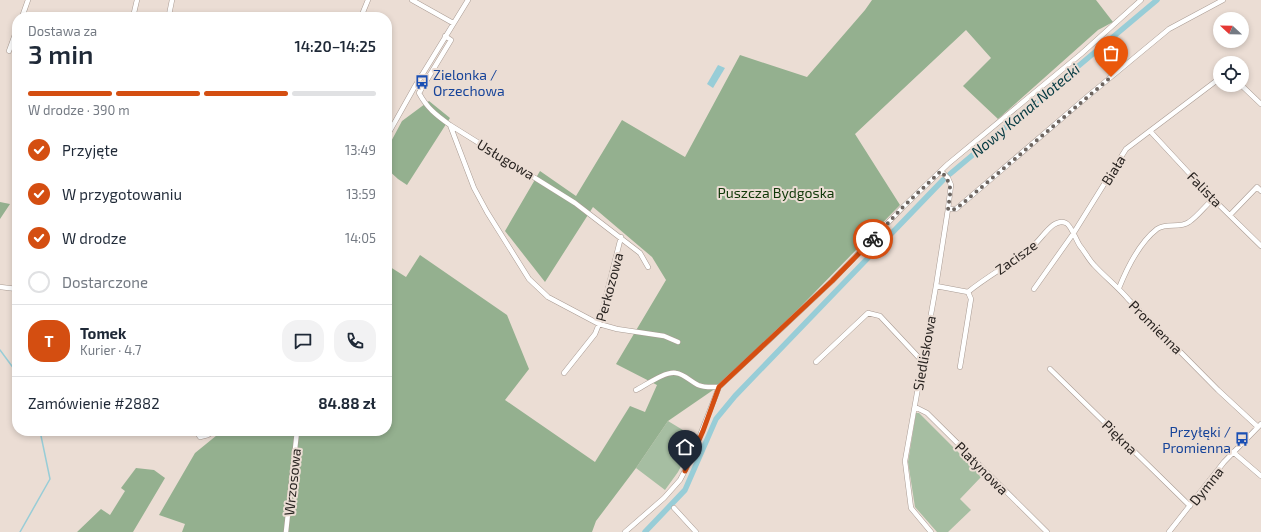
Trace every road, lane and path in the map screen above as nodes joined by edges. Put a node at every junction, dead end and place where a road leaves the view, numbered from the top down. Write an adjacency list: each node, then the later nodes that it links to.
1 (28, 0): 9 (street)
2 (137, 0): 10 (street)
3 (172, 0): 11 (street)
4 (368, 0): 12 (street)
5 (412, 0): 13 (street)
6 (468, 0): 13 (street)
7 (1141, 0): 23 (street)
8 (1223, 0): 26 (street)
9 (24, 12)
10 (134, 12)
11 (169, 12)
12 (363, 12)
13 (453, 24): 14 (street)
14 (445, 36): 20 (street, Usługowa); 21 (street)
15 (12, 43): 16 (street)
16 (9, 51)
17 (1213, 83): 22 (street, Biała)
18 (1249, 92): 19 (street)
19 (1261, 104)
20 (450, 126): 30 (street, Usługowa); 39 (street)
21 (392, 127)
22 (1150, 131): 25 (street, Falista); 29 (street, Biała)
23 (941, 171): 26 (street, Siedliskowa); 46 (street)
24 (1261, 191): 27 (street)
25 (1213, 198): 27 (street, Falista); 36 (street)
26 (948, 210): 33 (street, Siedliskowa)
27 (1230, 214): 31 (street, Falista)
28 (1062, 222): 29 (street, Promienna); 38 (street, Zacisze)
29 (1073, 234): 36 (street, Promienna); 37 (street, Biała)
30 (622, 237): 32 (street, Usługowa); 39 (street, Perkozowa)
31 (1261, 246)
32 (648, 267)
33 (936, 286): 38 (street); 41 (street, Siedliskowa)
34 (0, 287): 35 (street)
35 (12, 288)
36 (1119, 288): 49 (street, Promienna)
37 (1034, 289)
38 (968, 292): 43 (street)
39 (599, 324): 40 (street); 45 (street, Perkozowa)
40 (678, 342)
41 (922, 361): 42 (street); 48 (street, Siedliskowa)
42 (816, 362)
43 (960, 367)
44 (1050, 369): 53 (street, Piękna)
45 (564, 373)
46 (719, 387): 47 (street); 56 (street)
47 (636, 390)
48 (915, 407): 58 (street, Siedliskowa); 59 (street, Platynowa)
49 (1260, 426): 51 (street, Dymna)
50 (296, 436): 55 (street, Wrzosowa)
51 (1233, 452): 52 (street); 53 (street, Dymna)
52 (1261, 476)
53 (1190, 506): 60 (street, Dymna)
54 (674, 508): 57 (street)
55 (286, 532)
56 (625, 532)
57 (696, 532)
58 (931, 532)
59 (1047, 532)
60 (1169, 532)

